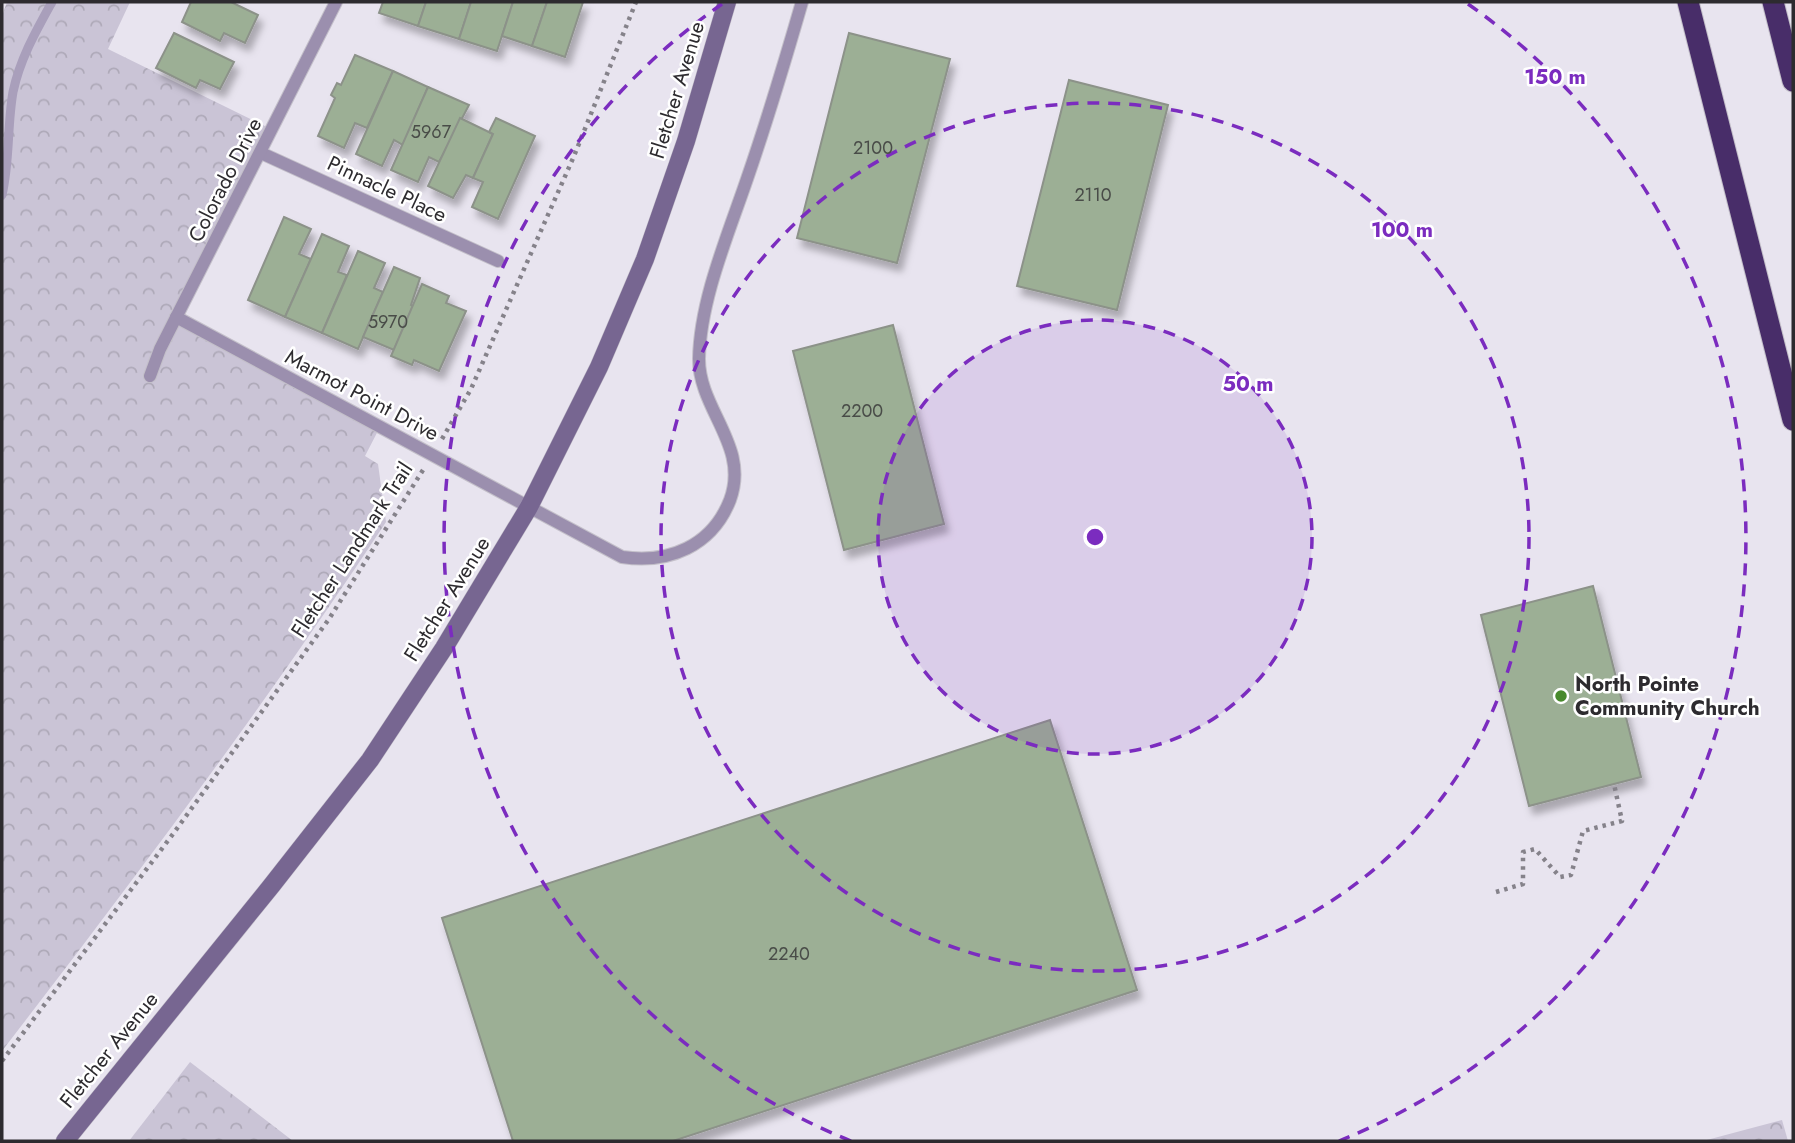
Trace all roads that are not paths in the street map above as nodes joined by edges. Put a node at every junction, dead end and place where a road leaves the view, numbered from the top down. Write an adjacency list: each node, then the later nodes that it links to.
1 (337, 2): 7 (lane, Colorado Drive)
2 (727, 2): 12 (main road, Fletcher Avenue)
3 (802, 2): 12 (lane, Marmot Point Drive)
4 (1688, 2): 11 (highway)
5 (1773, 2): 6 (highway)
6 (1793, 80)
7 (261, 153): 8 (lane, Pinnacle Place); 9 (lane, Colorado Drive)
8 (498, 261)
9 (176, 317): 10 (lane, Colorado Drive); 12 (lane, Marmot Point Drive)
10 (150, 376)
11 (1793, 420)
12 (529, 507): 13 (main road, Fletcher Avenue)
13 (65, 1141)

